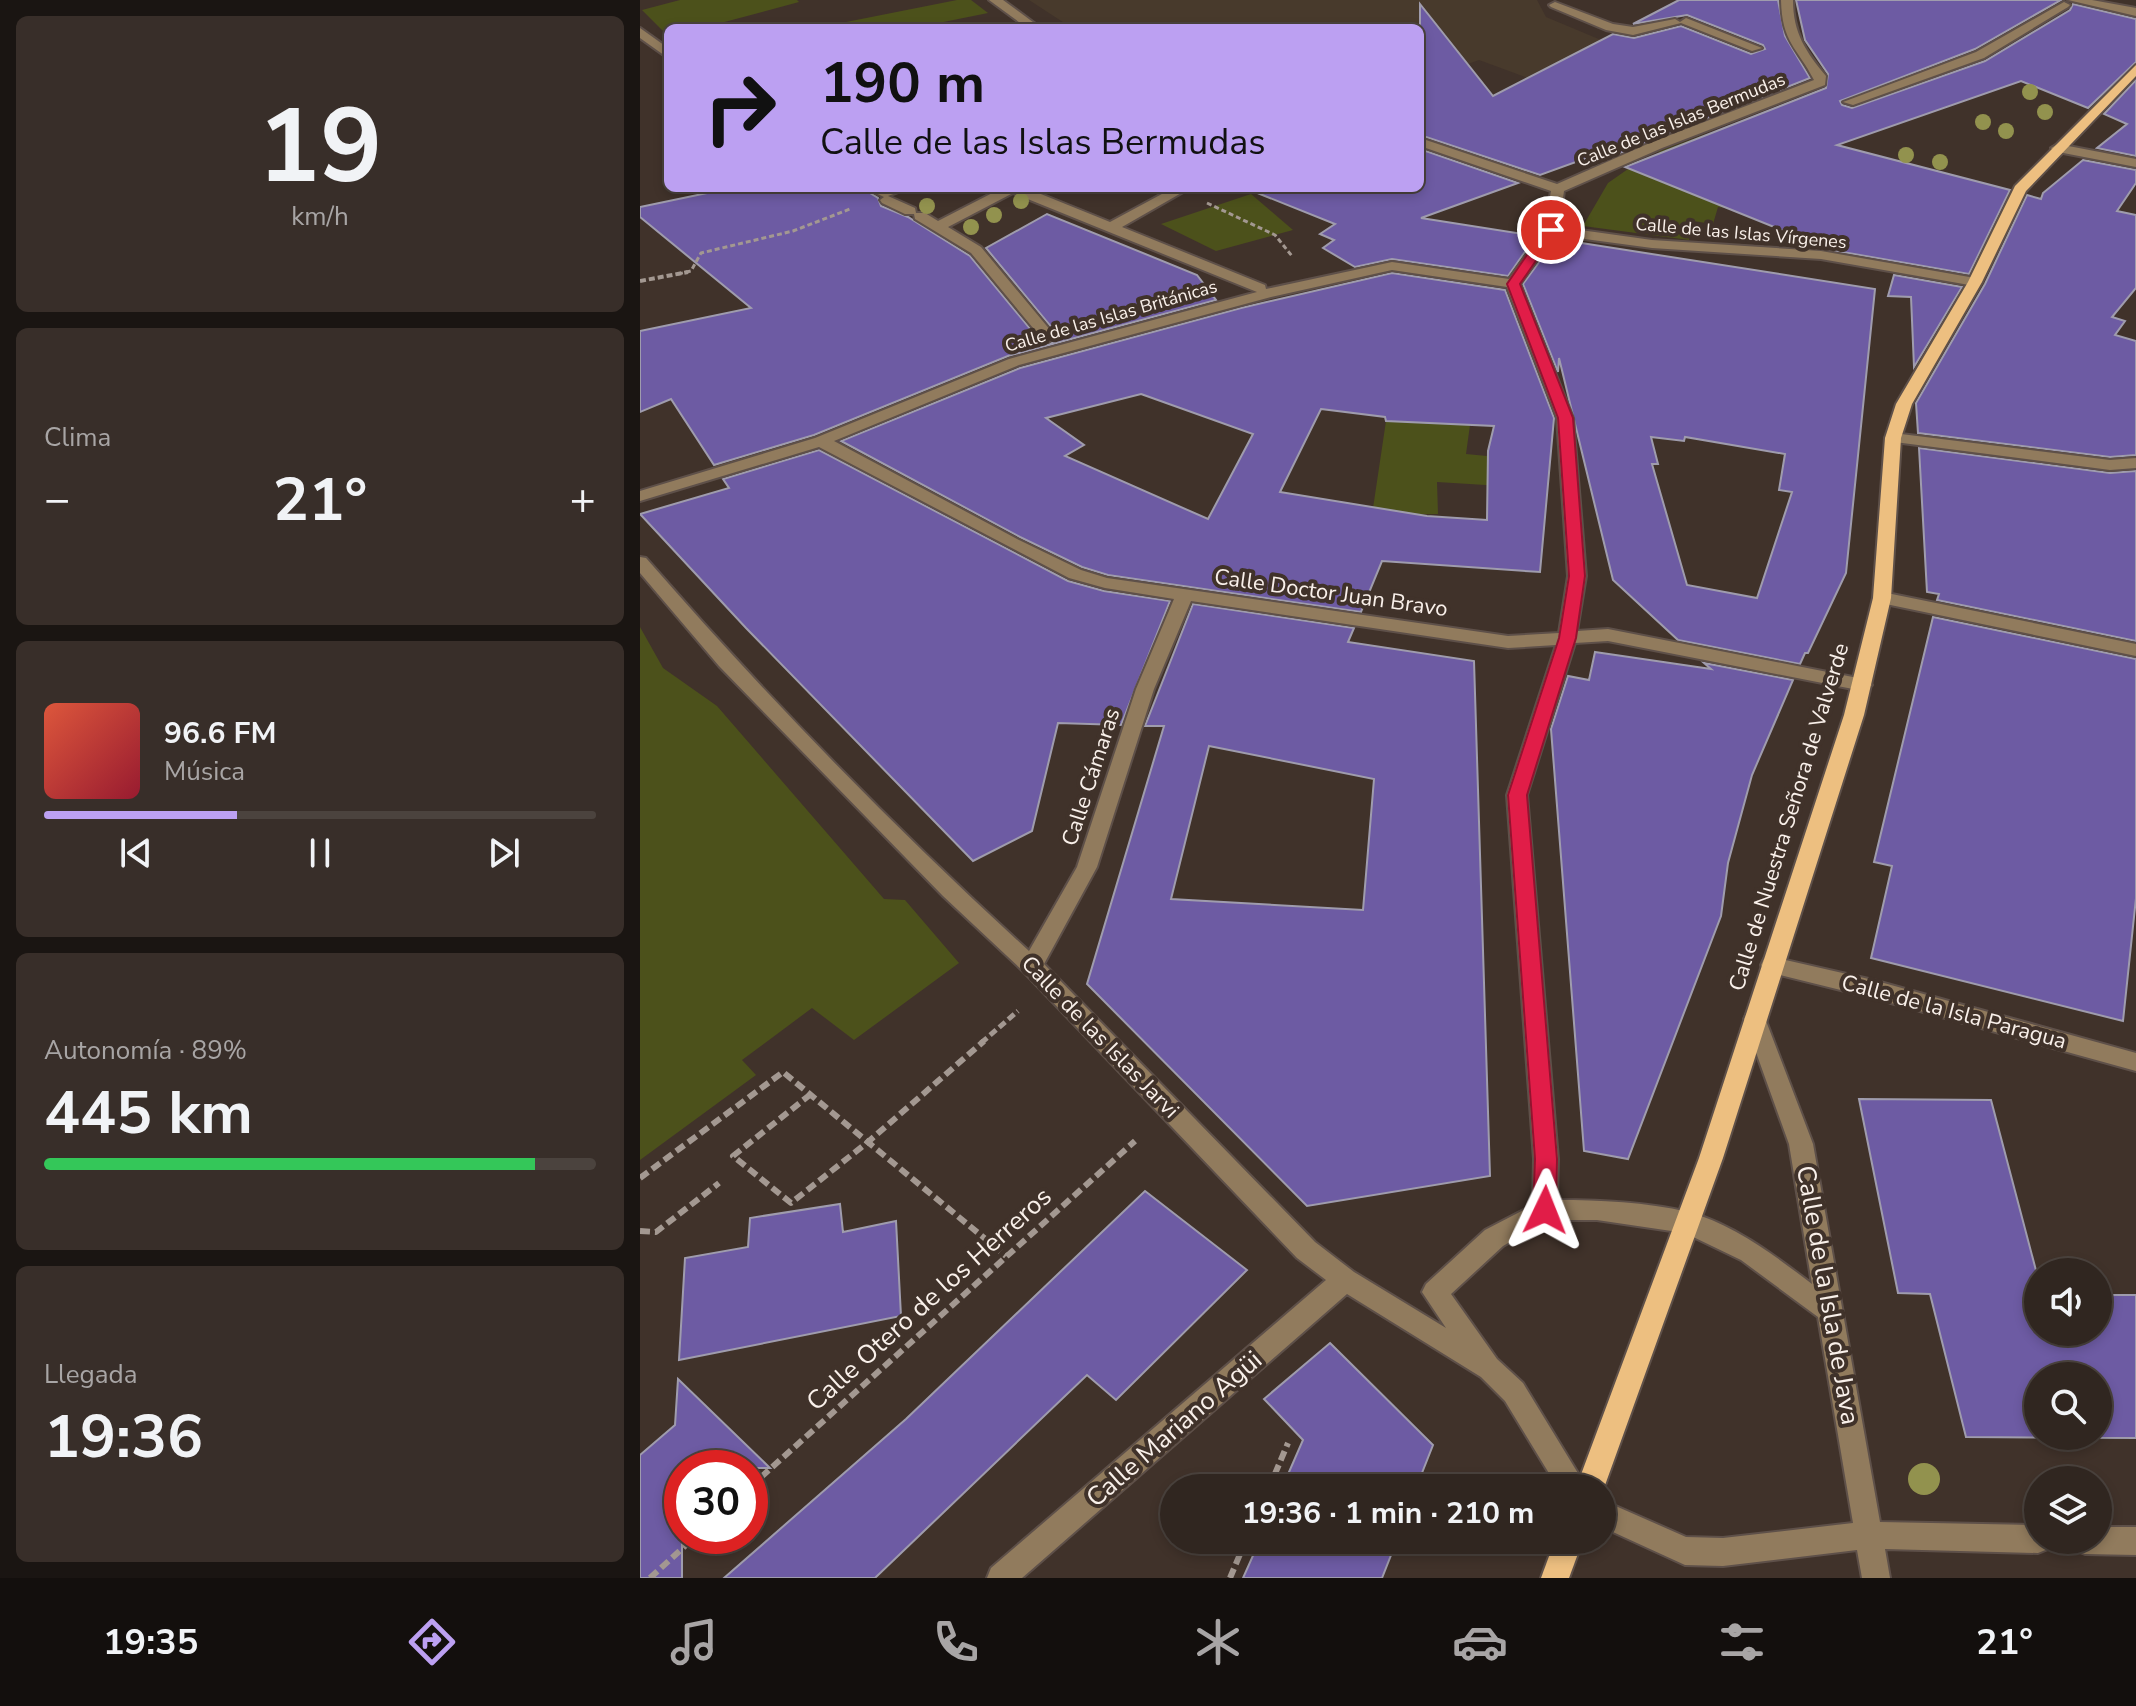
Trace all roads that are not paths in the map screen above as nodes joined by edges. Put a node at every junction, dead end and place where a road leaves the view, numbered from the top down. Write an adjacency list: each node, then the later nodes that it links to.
1 (995, 0): 6 (street)
2 (1787, 1): 15 (street, Calle de las Islas Bermudas)
3 (2069, 2): 5 (street); 11 (street)
4 (1555, 5): 8 (street)
5 (2136, 12)
6 (1029, 24)
7 (640, 32): 9 (street)
8 (1756, 48)
9 (664, 51)
10 (2136, 69): 13 (main road, Calle de Nuestra Señora de Valverde)
11 (1849, 102)
12 (1424, 143): 15 (street)
13 (2058, 148): 14 (street); 23 (main road, Calle de Nuestra Señora de Valverde)
14 (2136, 163)
15 (1558, 189): 22 (street, Calle de las Islas Bermudas)
16 (1005, 192): 20 (street)
17 (1023, 192): 21 (street)
18 (1176, 192): 21 (street)
19 (879, 193): 20 (street)
20 (938, 227): 26 (street)
21 (1112, 227): 25 (street)
22 (1551, 230): 23 (street, Calle de las Islas Vírgenes); 24 (street, Calle de las Islas Bermudas)
23 (1975, 282): 27 (main road, Calle de Nuestra Señora de Valverde)
24 (1513, 284): 28 (street, Calle de las Islas Británicas); 34 (street)
25 (1260, 288)
26 (1048, 337)
27 (1893, 438): 29 (street); 33 (main road, Calle de Nuestra Señora de Valverde)
28 (821, 441): 30 (street, Calle de las Islas Británicas); 32 (street, Calle Doctor Juan Bravo)
29 (2136, 463)
30 (640, 496)
31 (640, 562): 38 (street, Calle de las Islas Jarvi)
32 (1184, 596): 34 (street, Calle Doctor Juan Bravo); 38 (street, Calle Cámaras)
33 (1882, 598): 35 (street); 36 (main road, Calle de Nuestra Señora de Valverde)
34 (1567, 638): 36 (street, Calle Doctor Juan Bravo); 41 (street)
35 (2136, 650)
36 (1863, 685): 37 (main road, Calle de Nuestra Señora de Valverde)
37 (1772, 965): 39 (main road, Calle de Nuestra Señora de Valverde); 40 (street, Calle de la Isla Paragua)
38 (1032, 966): 43 (street, Calle de las Islas Jarvi)
39 (1755, 1019): 42 (main road, Calle de Nuestra Señora de Valverde); 44 (street, Calle de la Isla de Java)
40 (2136, 1062)
41 (1545, 1210): 42 (street); 45 (street)
42 (1688, 1223): 44 (street); 47 (main road, Calle de Nuestra Señora de Valverde)
43 (1345, 1280): 45 (street, Calle de las Islas Jarvi); 54 (street, Calle Mariano Agüi)
44 (1831, 1312): 49 (street, Calle de la Isla de Java)
45 (1490, 1369): 46 (street, Calle de las Islas Jarvi)
46 (1564, 1474)
47 (1595, 1474)
48 (1616, 1519): 49 (street)
49 (1870, 1535): 50 (street); 56 (street, Calle de la Isla de Java)
50 (2024, 1539)
51 (2112, 1541): 52 (street)
52 (2136, 1541)
53 (1564, 1554): 55 (main road)
54 (1001, 1578)
55 (1555, 1578)
56 (1876, 1578)

